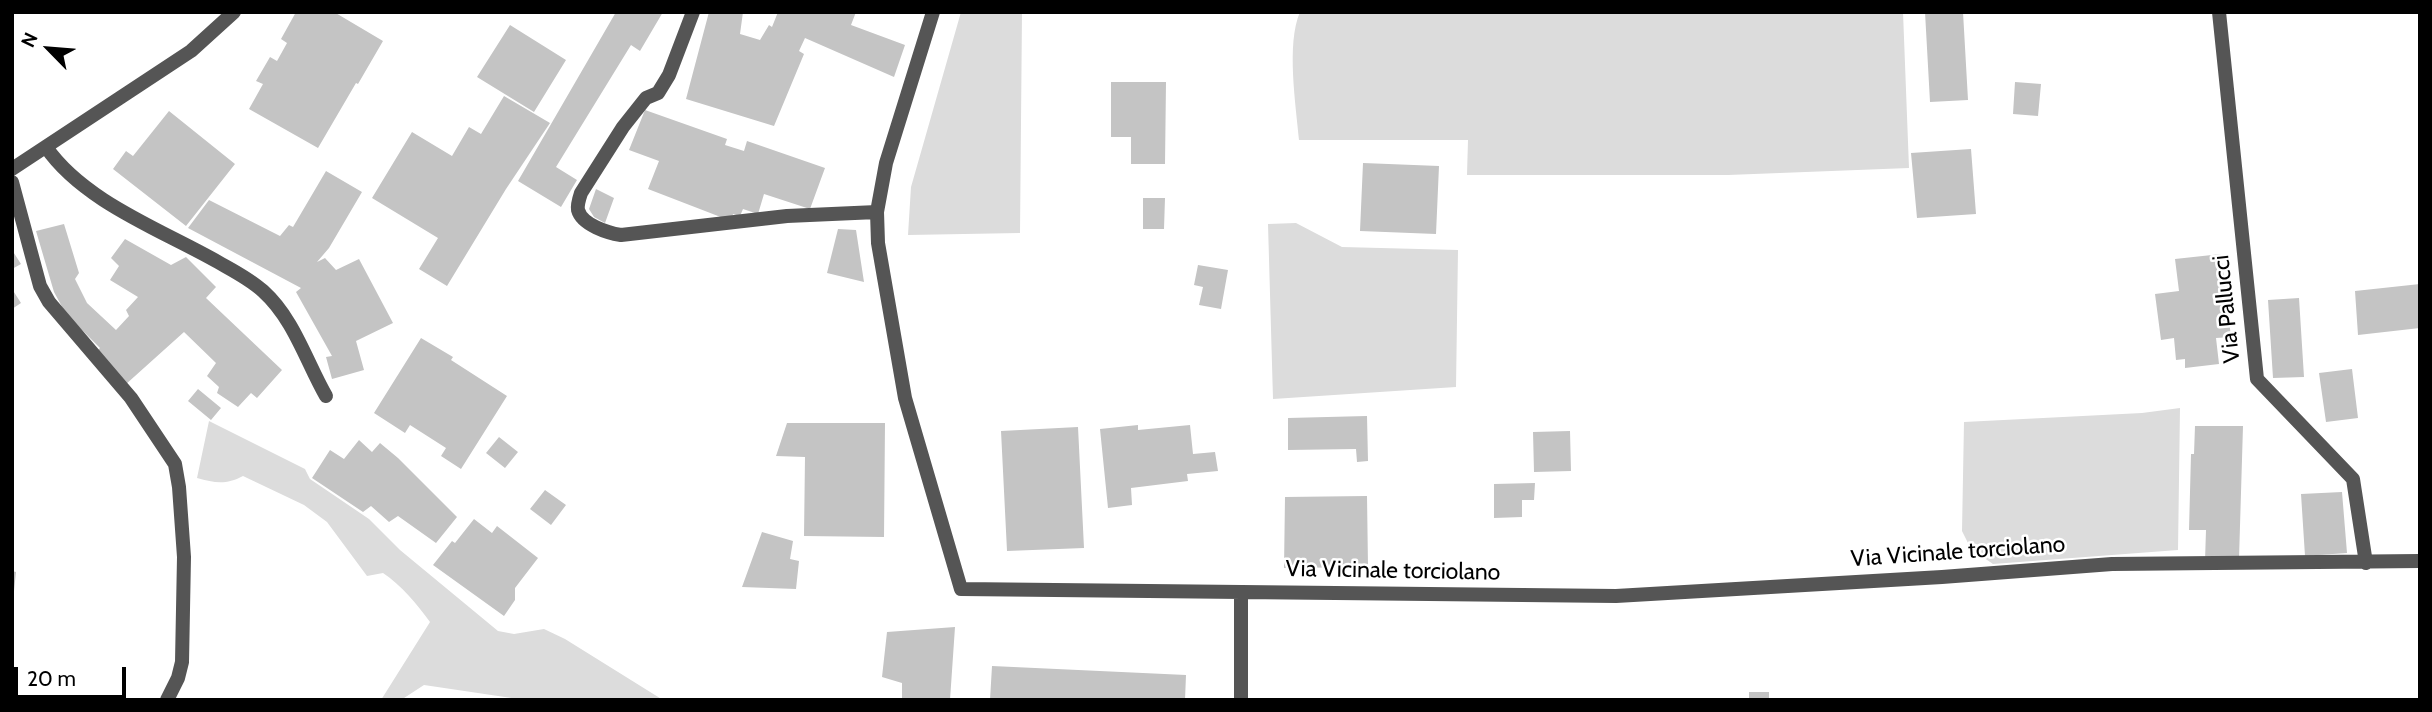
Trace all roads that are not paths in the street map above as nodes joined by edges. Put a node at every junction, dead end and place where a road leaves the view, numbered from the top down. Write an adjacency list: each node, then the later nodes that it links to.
1 (234, 12): 5 (street)
2 (693, 12): 8 (street)
3 (933, 12): 8 (street, Via Vicinale torciolano)
4 (2219, 12): 11 (street, Via Pallucci)
5 (46, 148): 6 (street); 9 (street)
6 (12, 169)
7 (12, 182): 13 (street)
8 (877, 212): 12 (street, Via Vicinale torciolano)
9 (326, 396)
10 (2420, 561): 11 (street, Via Vicinale torciolano)
11 (2366, 562): 12 (street, Via Vicinale torciolano)
12 (1241, 592): 14 (street)
13 (167, 700)
14 (1241, 700)

